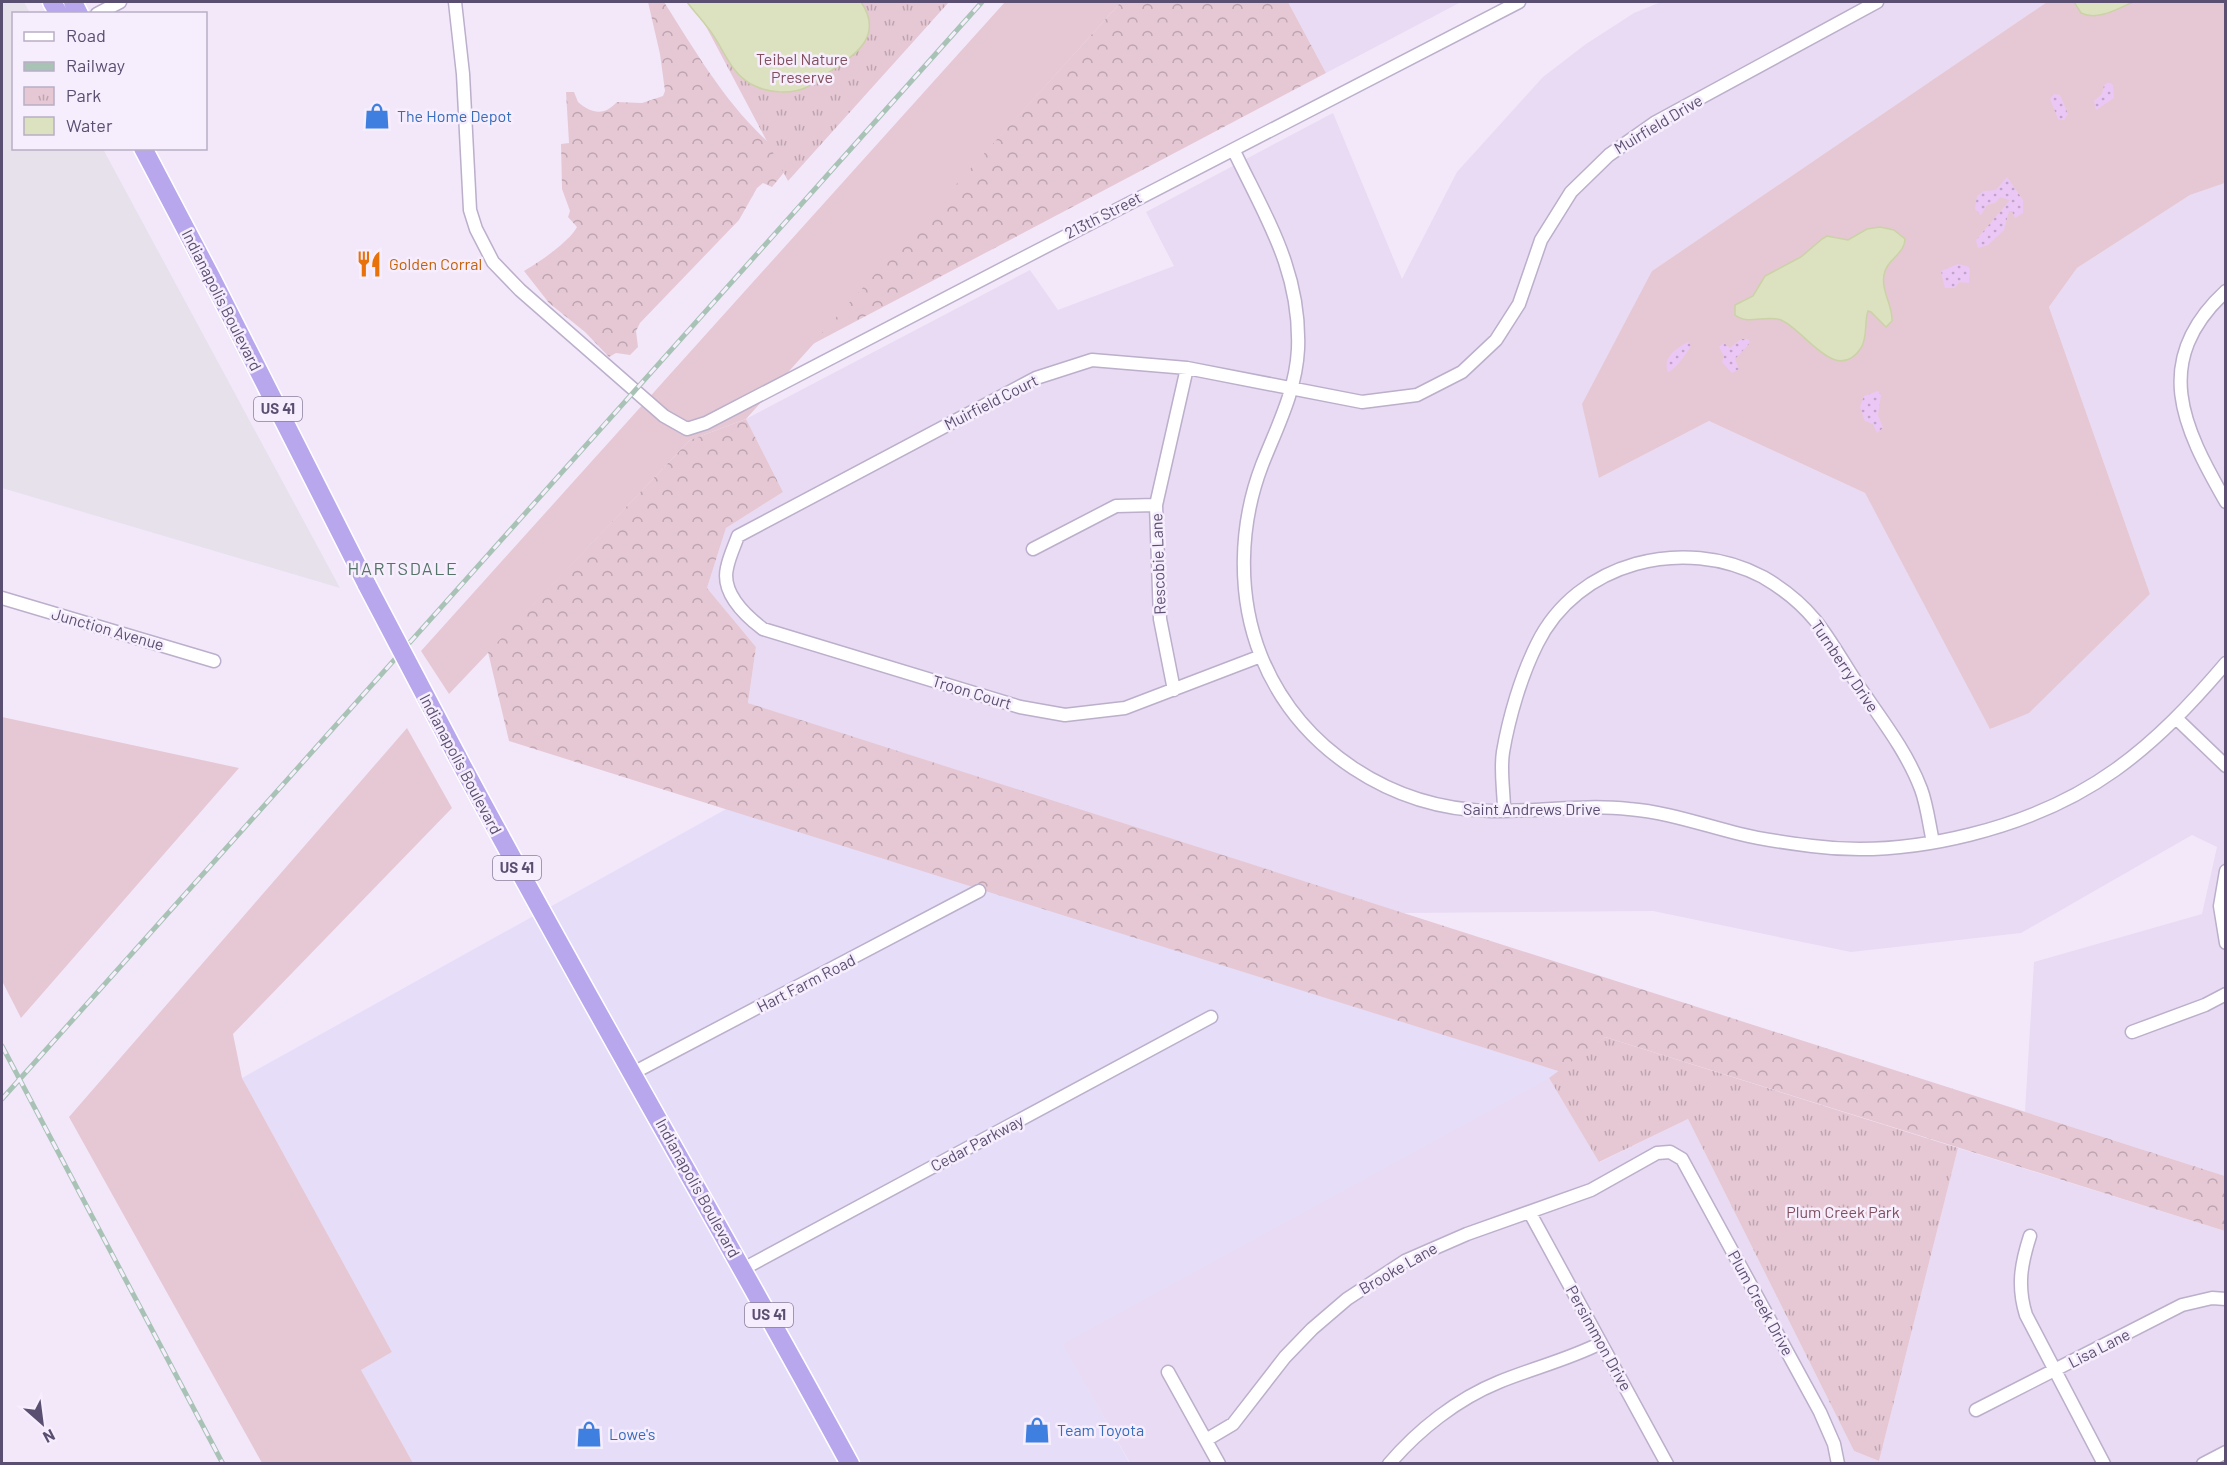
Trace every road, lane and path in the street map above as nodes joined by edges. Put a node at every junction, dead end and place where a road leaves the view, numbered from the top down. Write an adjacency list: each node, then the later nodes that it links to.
1 (52, 2): 6 (highway)
2 (120, 2): 7 (street)
3 (455, 2): 9 (street, 213th Street)
4 (1519, 2): 9 (street, 213th Street)
5 (1877, 2): 12 (street, Muirfield Drive)
6 (74, 8)
7 (101, 12)
8 (144, 150): 32 (highway, Indianapolis Boulevard / US 41, bridge)
9 (1234, 151): 12 (street, Saint Andrews Drive)
10 (2226, 291): 13 (street)
11 (1187, 368): 12 (street, Muirfield Court); 14 (street, Rescobie Lane); 16 (street, Muirfield Court)
12 (1292, 389): 18 (street, Saint Andrews Drive)
13 (2226, 502)
14 (1156, 505): 15 (street); 21 (street, Rescobie Lane)
15 (1034, 549)
16 (730, 560): 21 (street, Troon Court)
17 (2, 598): 19 (street, Junction Avenue)
18 (1261, 656): 21 (street, Troon Court); 24 (street, Saint Andrews Drive)
19 (214, 661)
20 (2226, 663): 22 (street, Saint Andrews Drive)
21 (1174, 690)
22 (2177, 719): 23 (street); 25 (street, Saint Andrews Drive)
23 (2226, 766)
24 (1504, 811): 25 (street, Saint Andrews Drive); 25 (street, Turnberry Drive)
25 (1933, 842)
26 (2226, 871): 28 (street)
27 (979, 891): 32 (street, Hart Farm Road)
28 (2226, 943)
29 (2226, 994): 31 (street)
30 (1211, 1017): 36 (street, Cedar Parkway)
31 (2132, 1032)
32 (633, 1072): 36 (highway, Indianapolis Boulevard / US 41)
33 (1670, 1152): 34 (street, Brooke Lane); 48 (street, Plum Creek Drive)
34 (1530, 1214): 38 (street, Persimmon Drive); 42 (street, Brooke Lane)
35 (2030, 1236): 39 (street)
36 (743, 1269): 44 (highway, Indianapolis Boulevard / US 41)
37 (2226, 1299): 39 (street, Lisa Lane)
38 (1601, 1343): 46 (street); 47 (street, Persimmon Drive)
39 (2055, 1371): 41 (street, Lisa Lane); 49 (street)
40 (1168, 1372): 42 (street)
41 (1976, 1410)
42 (1206, 1440): 45 (street)
43 (2226, 1452): 50 (street)
44 (850, 1464)
45 (1219, 1464)
46 (1389, 1464)
47 (1667, 1464)
48 (1838, 1464)
49 (2104, 1464)
50 (2203, 1464)

